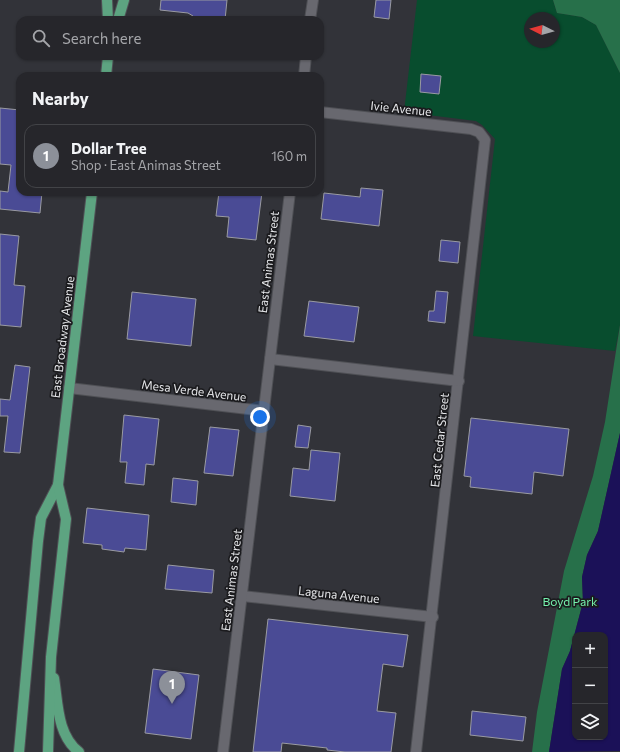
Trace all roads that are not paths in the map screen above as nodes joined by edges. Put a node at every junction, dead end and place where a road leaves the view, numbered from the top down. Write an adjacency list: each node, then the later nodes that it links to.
1 (107, 0): 4 (main road)
2 (124, 0): 5 (main road)
3 (313, 0): 6 (street)
4 (108, 16)
5 (119, 16)
6 (311, 16)
7 (108, 60): 9 (main road)
8 (306, 60): 10 (street)
9 (106, 72)
10 (304, 72)
11 (324, 112): 12 (street, Ivie Avenue)
12 (479, 132): 16 (street, East Cedar Street)
13 (92, 196): 17 (main road, East Broadway Avenue)
14 (290, 196): 15 (street, East Animas Street)
15 (270, 359): 16 (street); 18 (street)
16 (459, 381): 21 (street, East Cedar Street)
17 (69, 388): 18 (street, Mesa Verde Avenue); 19 (main road, East Broadway Avenue)
18 (264, 411): 20 (street, East Animas Street)
19 (58, 485): 22 (main road, East Broadway Avenue); 23 (main road, East Broadway Avenue)
20 (242, 596): 21 (street, Laguna Avenue); 26 (street, East Animas Street)
21 (432, 617): 27 (street, East Cedar Street)
22 (51, 657): 24 (main road, East Broadway Avenue); 25 (main road)
23 (19, 752)
24 (48, 752)
25 (79, 752)
26 (223, 752)
27 (416, 752)

